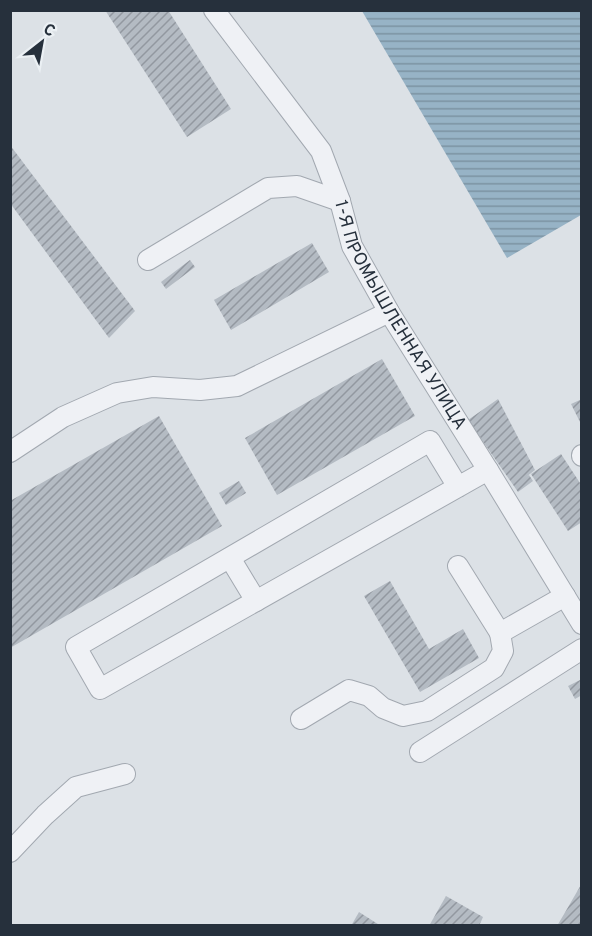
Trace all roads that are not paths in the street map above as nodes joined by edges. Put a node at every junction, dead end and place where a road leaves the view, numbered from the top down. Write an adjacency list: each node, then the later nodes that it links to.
1 (214, 10): 2 (street, 1-Я ПРОМЫШЛЕННАЯ УЛИЦА)
2 (340, 201): 3 (street); 4 (street, 1-Я ПРОМЫШЛЕННАЯ УЛИЦА)
3 (148, 260)
4 (389, 312): 5 (street); 6 (street, 1-Я ПРОМЫШЛЕННАЯ УЛИЦА)
5 (10, 452)
6 (488, 470): 7 (street); 10 (street, 1-Я ПРОМЫШЛЕННАЯ УЛИЦА)
7 (458, 487): 8 (street); 11 (street)
8 (230, 558): 11 (street); 11 (street)
9 (458, 566): 13 (street)
10 (565, 596): 12 (street, 1-Я ПРОМЫШЛЕННАЯ УЛИЦА); 13 (street)
11 (256, 601)
12 (582, 624)
13 (500, 633): 15 (street)
14 (582, 649): 16 (street)
15 (301, 719)
16 (420, 752)
17 (125, 774): 18 (street)
18 (10, 852)

